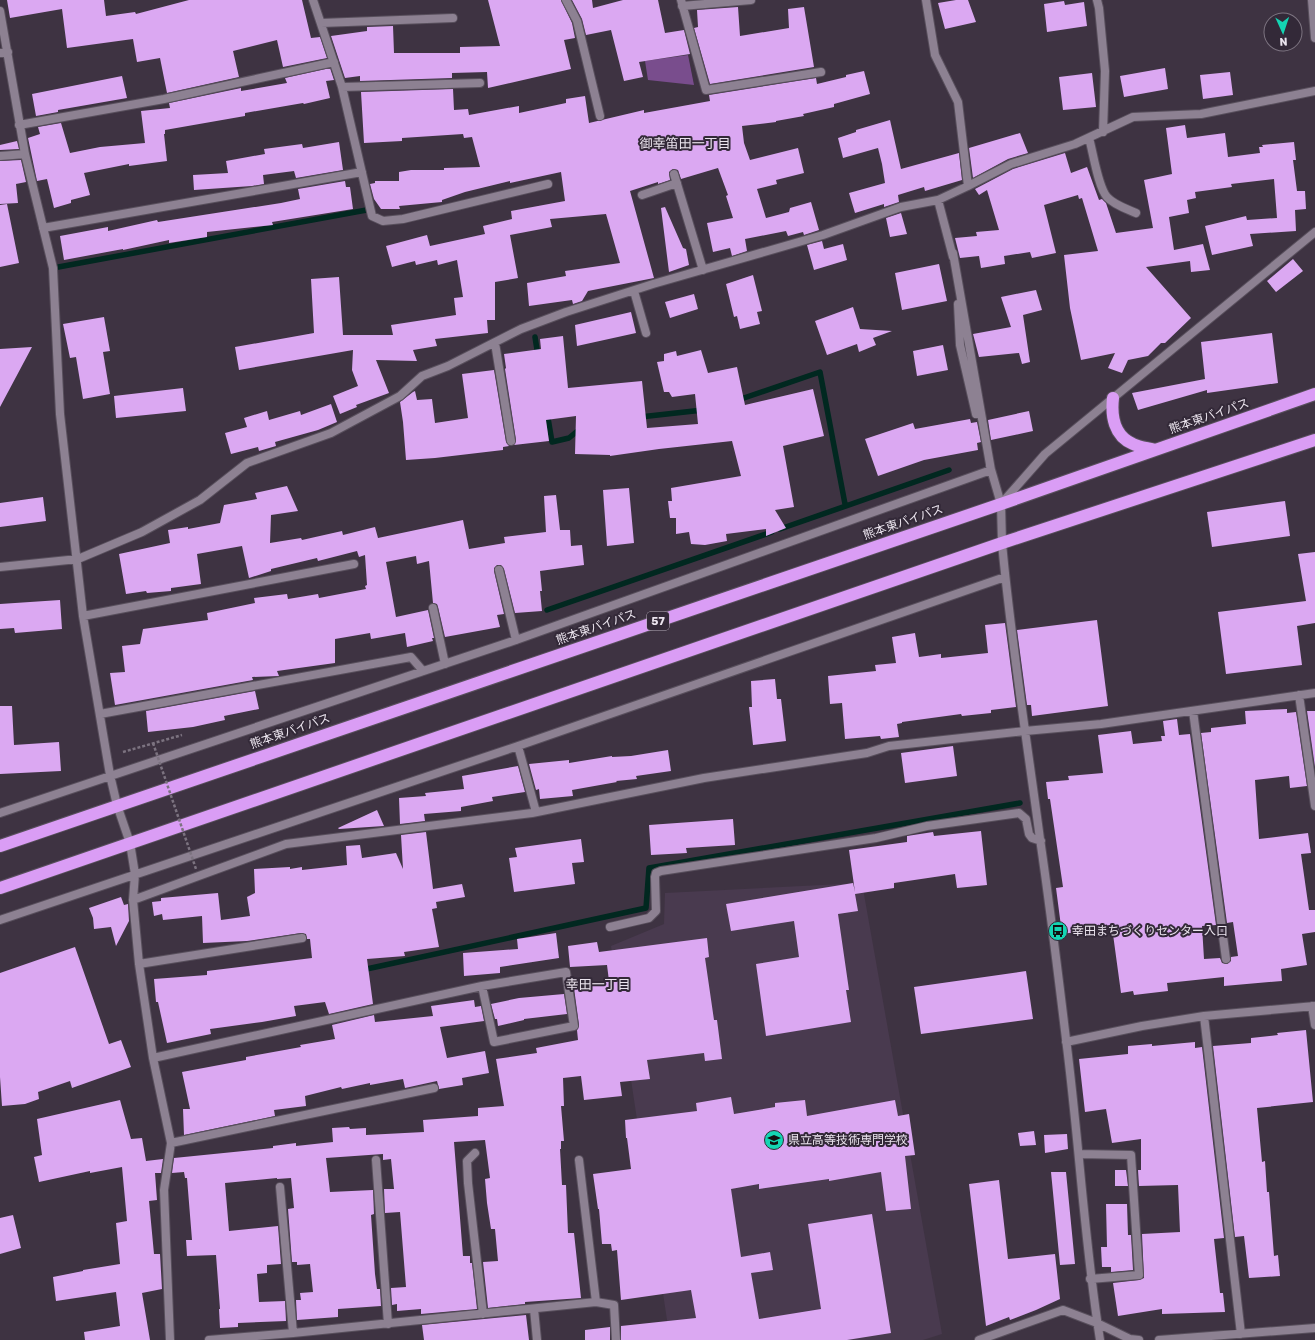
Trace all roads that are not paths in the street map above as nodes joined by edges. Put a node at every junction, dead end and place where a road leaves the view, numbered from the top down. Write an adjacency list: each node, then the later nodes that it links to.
1 (313, 0): 10 (street)
2 (566, 0): 18 (street)
3 (751, 0): 7 (street)
4 (926, 0): 28 (street)
5 (1097, 0): 20 (street)
6 (1312, 0): 11 (street)
7 (682, 3): 14 (street)
8 (0, 11): 12 (street)
9 (453, 18): 10 (street)
10 (321, 23): 13 (street)
11 (1315, 38)
12 (4, 53): 19 (street)
13 (334, 62): 16 (street); 19 (street)
14 (821, 72)
15 (480, 83): 16 (street)
16 (342, 87): 24 (street)
17 (1315, 91): 20 (street)
18 (600, 116)
19 (19, 125): 22 (street)
20 (1103, 132): 21 (street)
21 (1089, 138): 28 (street); 31 (street)
22 (25, 154): 23 (street); 32 (street)
23 (0, 156)
24 (362, 172): 27 (street); 32 (street)
25 (674, 174): 26 (street)
26 (677, 183): 29 (street); 34 (street)
27 (548, 184)
28 (968, 186): 30 (street)
29 (642, 195)
30 (938, 200): 34 (street); 43 (street)
31 (1136, 213)
32 (43, 228): 46 (street)
33 (1315, 232): 39 (street)
34 (703, 270): 35 (street)
35 (634, 291): 36 (street); 37 (street)
36 (646, 333)
37 (495, 343): 41 (street); 46 (street)
38 (1315, 394): 42 (highway, 熊本東バイパス / 57)
39 (1113, 398): 42 (highway); 44 (street)
40 (1315, 440): 45 (highway)
41 (512, 441)
42 (1154, 450): 44 (highway, 熊本東バイパス / 57)
43 (991, 470): 44 (street); 53 (street)
44 (1001, 504): 45 (street); 63 (highway, 熊本東バイパス / 57)
45 (1002, 543): 50 (street); 68 (highway)
46 (78, 559): 48 (street); 52 (street)
47 (354, 564): 52 (street)
48 (0, 567)
49 (499, 570): 53 (street)
50 (1005, 577): 60 (street); 61 (street)
51 (433, 608): 54 (street)
52 (83, 616): 59 (street)
53 (516, 640): 54 (street)
54 (444, 664): 55 (street)
55 (423, 671): 59 (street); 62 (street)
56 (1315, 693): 57 (street)
57 (1299, 695): 58 (street); 64 (street)
58 (1193, 711): 60 (street); 76 (street)
59 (100, 714): 62 (street)
60 (1025, 730): 65 (street); 67 (street)
61 (518, 746): 65 (street); 70 (street)
62 (110, 775): 63 (street); 66 (street)
63 (117, 805): 68 (street); 69 (highway, 熊本東バイパス / 57)
64 (1315, 806)
65 (536, 812): 72 (street)
66 (0, 813)
67 (1040, 841): 74 (street); 82 (street)
68 (130, 843): 70 (street); 71 (highway)
69 (0, 846)
70 (135, 874): 72 (street); 73 (street)
71 (0, 888)
72 (133, 900): 77 (street)
73 (0, 920)
74 (610, 927)
75 (302, 938): 77 (street)
76 (1226, 959)
77 (139, 964): 83 (street)
78 (482, 986): 78 (street); 83 (street)
79 (1313, 1006): 80 (street); 81 (street)
80 (1204, 1016): 82 (street); 100 (street)
81 (1315, 1025)
82 (1066, 1042): 87 (street)
83 (153, 1058): 85 (street)
84 (434, 1088): 85 (street)
85 (171, 1144): 101 (street)
86 (475, 1153): 94 (street)
87 (1079, 1154): 91 (street); 91 (street)
88 (376, 1160): 96 (street)
89 (579, 1160): 92 (street)
90 (280, 1187): 99 (street)
91 (1090, 1279): 95 (street)
92 (596, 1302): 93 (street); 104 (street)
93 (534, 1309): 94 (street); 103 (street)
94 (484, 1314): 96 (street)
95 (1097, 1323): 105 (street); 106 (street); 107 (street)
96 (388, 1324): 99 (street)
97 (1315, 1328): 98 (street)
98 (1278, 1331): 100 (street); 109 (street)
99 (293, 1333): 102 (street)
100 (1241, 1334): 108 (street)
101 (170, 1340)
102 (209, 1340)
103 (537, 1340)
104 (616, 1340)
105 (979, 1340)
106 (1100, 1340)
107 (1139, 1340)
108 (1159, 1340)
109 (1279, 1340)

